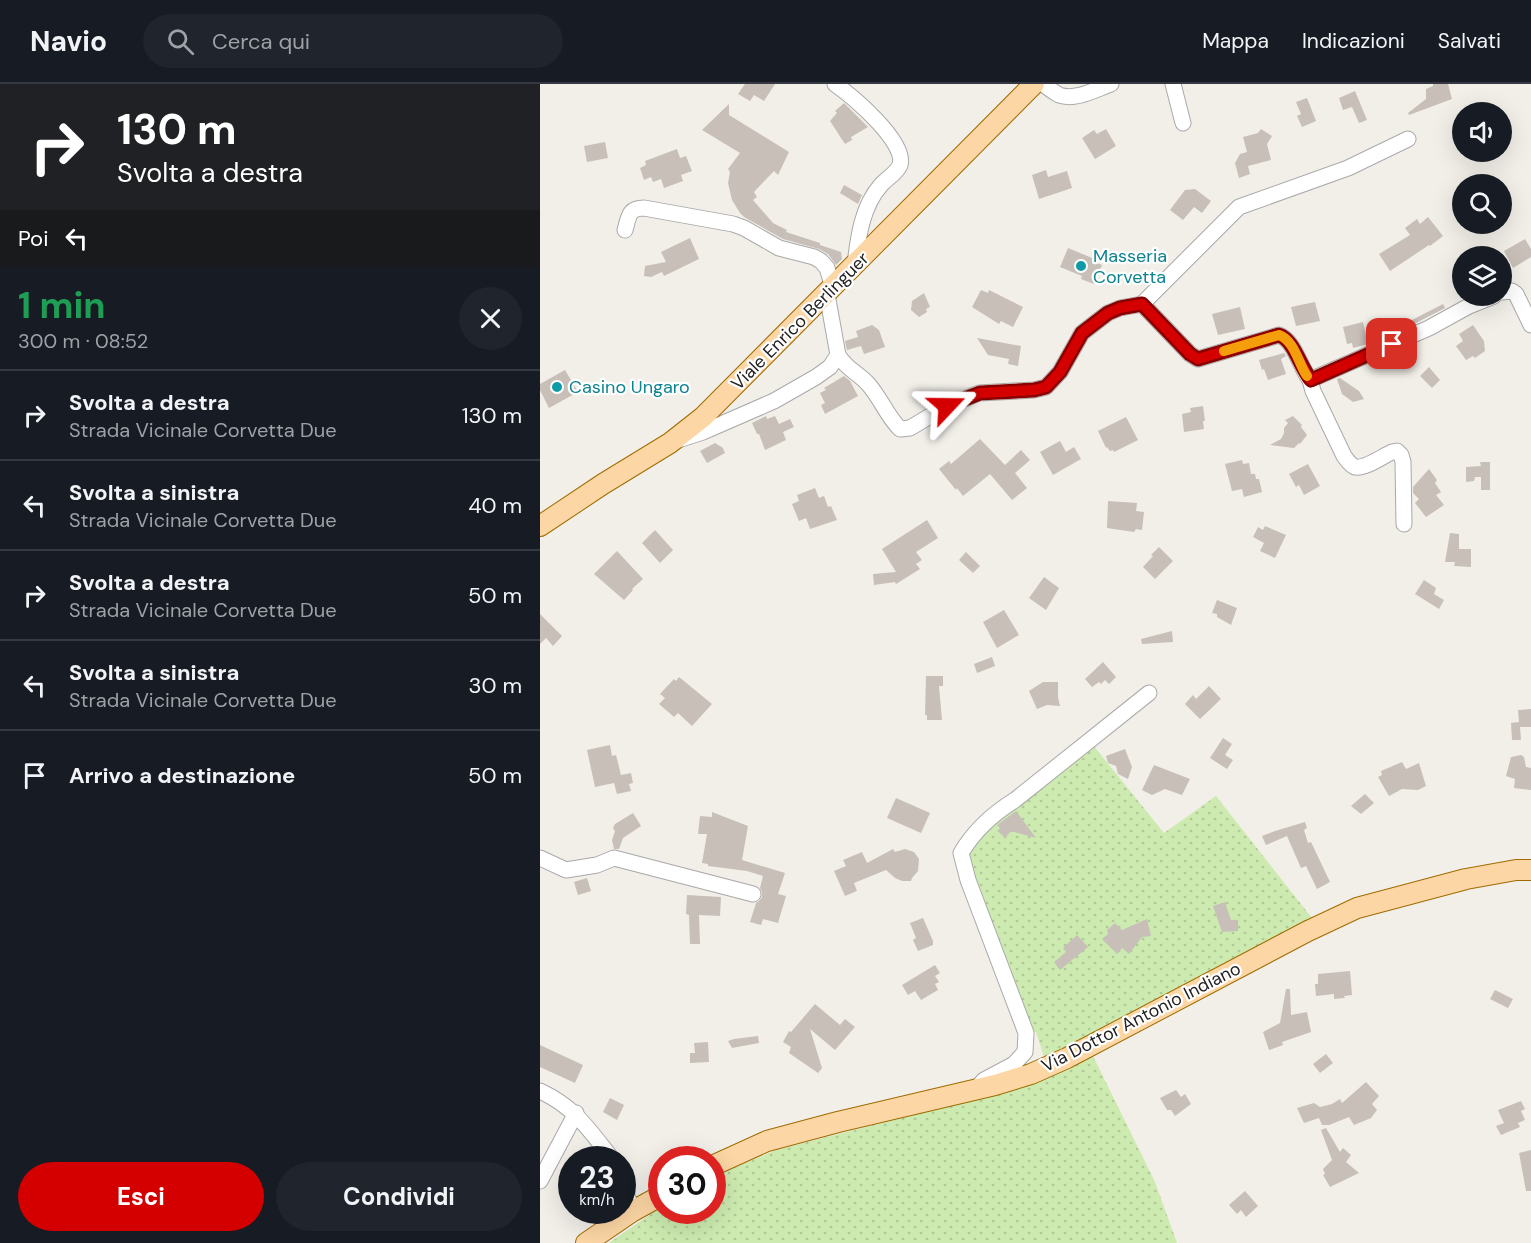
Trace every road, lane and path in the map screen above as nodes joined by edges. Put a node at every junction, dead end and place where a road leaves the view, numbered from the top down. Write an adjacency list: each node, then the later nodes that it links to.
1 (835, 84): 9 (street)
2 (1034, 84): 9 (main road, Viale Enrico Berlinguer)
3 (1043, 84): 4 (street)
4 (1111, 84)
5 (1173, 84): 6 (street)
6 (1183, 123)
7 (1408, 139): 12 (street)
8 (626, 230): 10 (street)
9 (855, 264): 10 (main road, Viale Enrico Berlinguer)
10 (830, 290): 15 (street); 17 (main road, Viale Enrico Berlinguer)
11 (1512, 291): 14 (street)
12 (1142, 304): 15 (street); 16 (street)
13 (1469, 306): 16 (street)
14 (1531, 325)
15 (838, 355): 17 (street)
16 (1311, 380): 18 (street)
17 (670, 443): 19 (main road, Viale Enrico Berlinguer)
18 (1404, 524)
19 (540, 526)
20 (1149, 693): 24 (street)
21 (540, 858): 23 (street)
22 (1531, 870): 24 (main road, Via Dottor Antonio Indiano)
23 (753, 894)
24 (976, 1089): 28 (main road, Via Dottor Antonio Indiano)
25 (540, 1091): 26 (street)
26 (576, 1113): 27 (street); 29 (street)
27 (602, 1146)
28 (726, 1160)
29 (540, 1181)
30 (614, 1224): 31 (main road)
31 (586, 1243)

